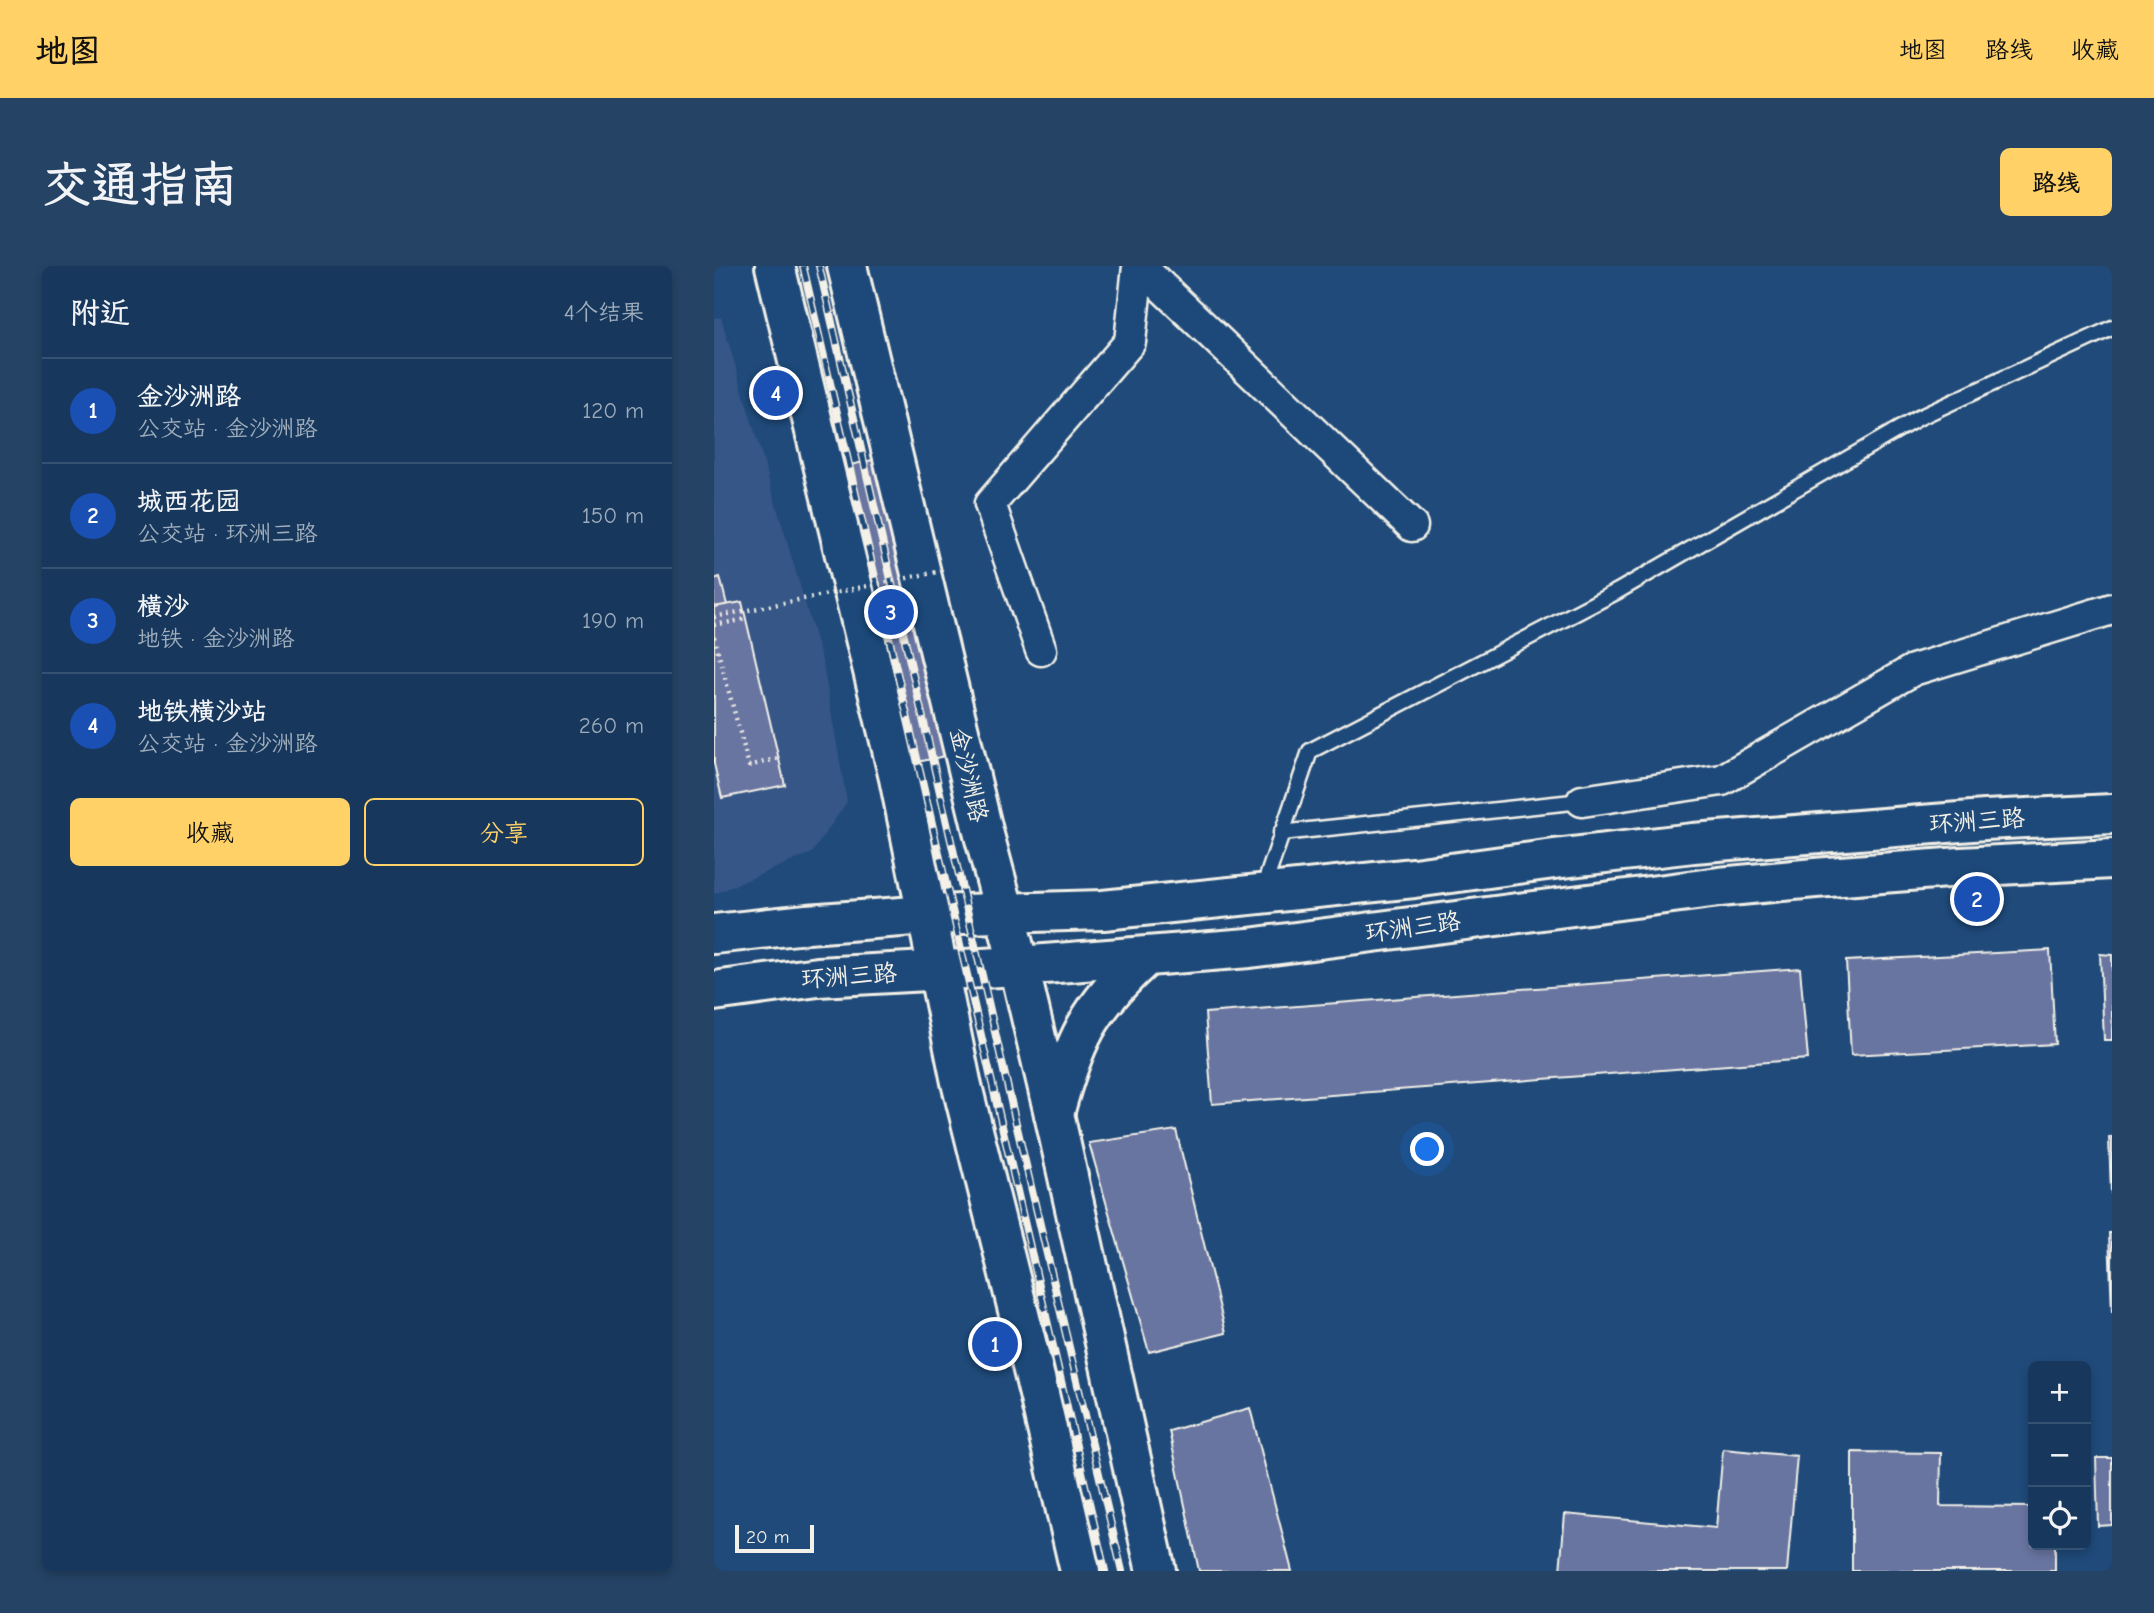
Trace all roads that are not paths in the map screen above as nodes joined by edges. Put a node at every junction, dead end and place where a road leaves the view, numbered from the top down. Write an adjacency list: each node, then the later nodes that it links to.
1 (775, 266): 13 (main road)
2 (847, 266): 14 (main road, 金沙洲路)
3 (1139, 266): 5 (street); 7 (street)
4 (2112, 328): 10 (lane)
5 (1412, 526)
6 (2112, 609): 8 (street)
7 (1041, 650)
8 (1582, 801): 10 (lane)
9 (2112, 814): 12 (main road, 环洲三路)
10 (1281, 833): 12 (lane)
11 (2112, 859): 16 (main road, 环洲三路)
12 (1261, 893): 14 (main road, 环洲三路)
13 (928, 915): 14 (main road, 环洲三路); 15 (main road, 环洲三路); 18 (main road)
14 (1004, 915): 17 (main road, 金沙洲路)
15 (714, 934)
16 (1145, 957): 17 (main road, 环洲三路); 20 (main road)
17 (1019, 965): 18 (main road, 环洲三路); 20 (main road, 金沙洲路)
18 (938, 970): 19 (main road, 环洲三路); 21 (main road)
19 (714, 991)
20 (1054, 1114): 22 (main road, 金沙洲路)
21 (1080, 1571)
22 (1156, 1571)

